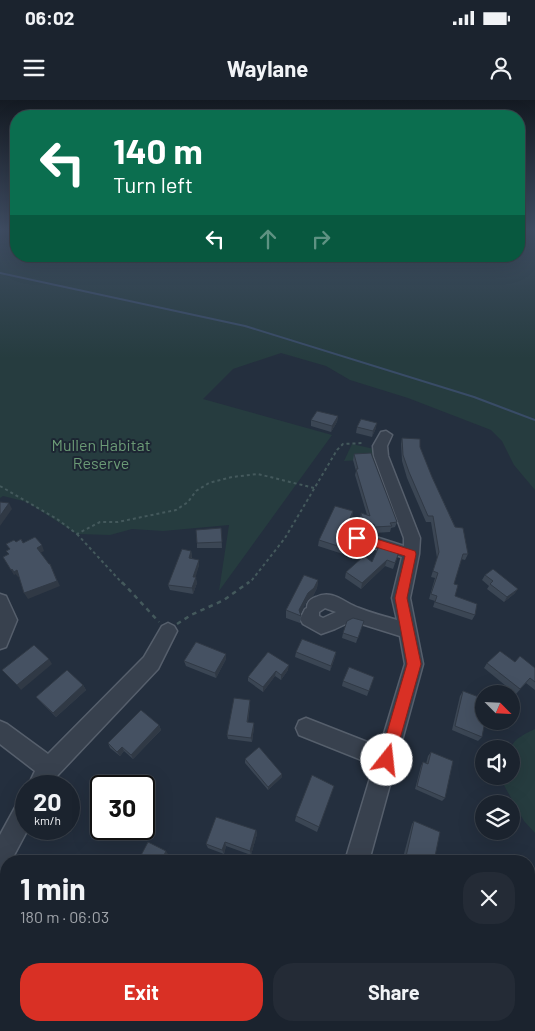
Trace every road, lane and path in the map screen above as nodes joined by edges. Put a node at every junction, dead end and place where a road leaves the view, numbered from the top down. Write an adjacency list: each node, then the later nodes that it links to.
1 (386, 435): 7 (street)
2 (364, 443): 4 (path)
3 (0, 486): 5 (path)
4 (314, 488): 5 (path); 10 (path)
5 (77, 534): 10 (path)
6 (357, 538): 7 (street)
7 (411, 554): 11 (street)
8 (0, 601): 12 (street)
9 (313, 610): 11 (street)
10 (168, 631): 17 (street)
11 (408, 631): 15 (street)
12 (0, 641)
13 (306, 728): 15 (street)
14 (0, 731): 16 (street)
15 (387, 760): 20 (street)
16 (42, 775)
17 (46, 775)
18 (15, 830): 19 (street)
19 (2, 855)
20 (359, 855)

